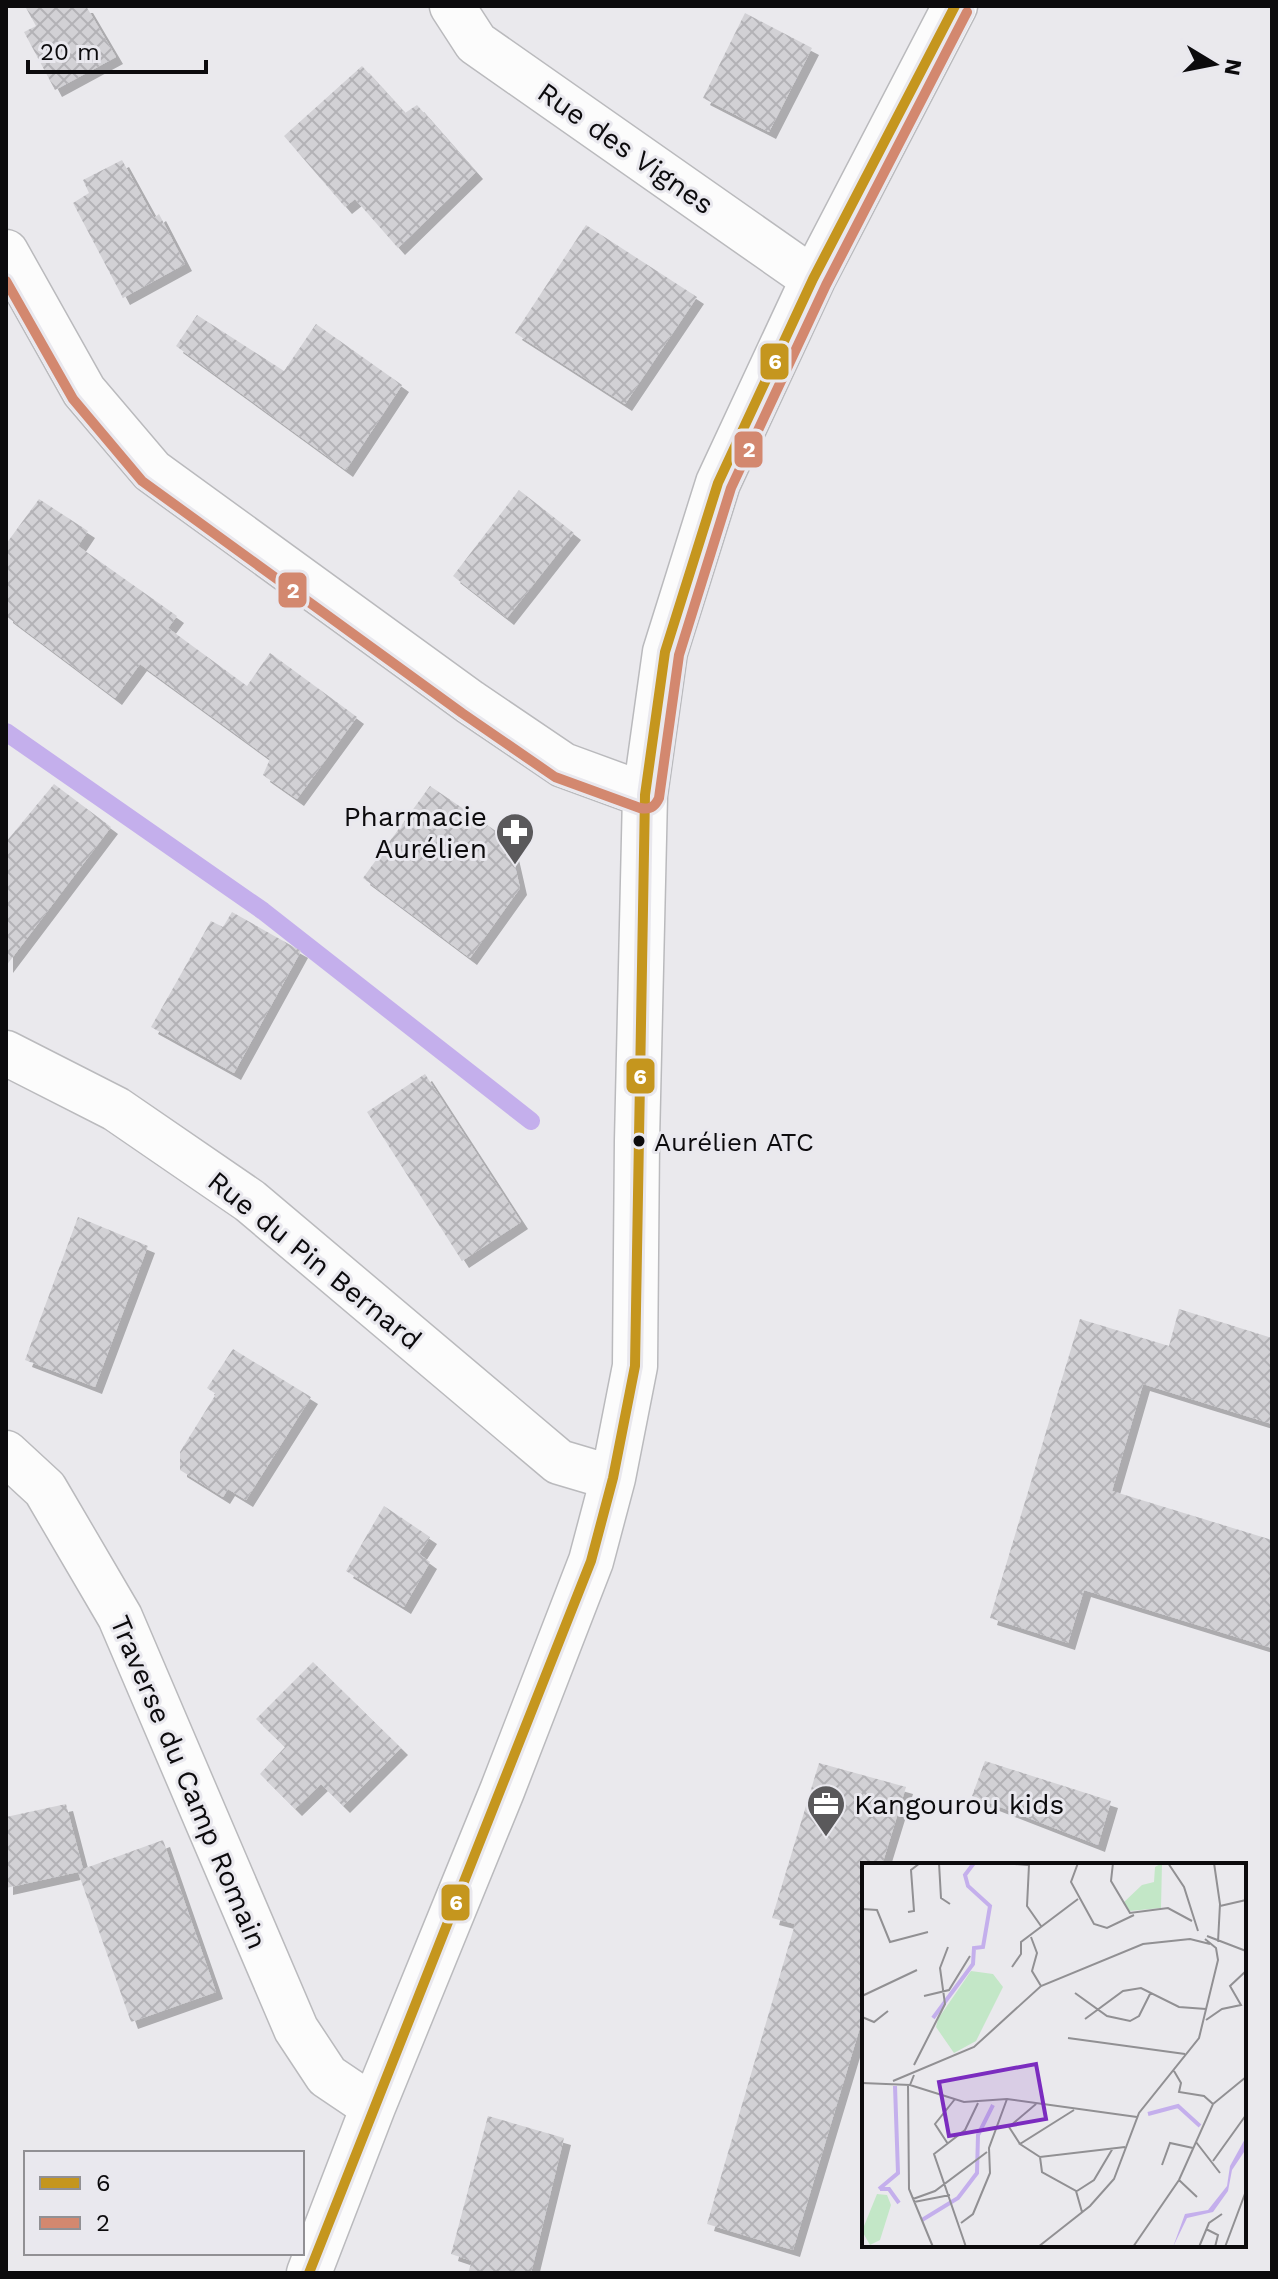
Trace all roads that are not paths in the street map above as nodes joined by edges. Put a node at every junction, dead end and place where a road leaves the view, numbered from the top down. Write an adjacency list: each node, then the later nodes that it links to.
1 (452, 6): 4 (street, Rue des Vignes)
2 (955, 6): 4 (street)
3 (6, 252): 5 (street)
4 (813, 279): 5 (street)
5 (645, 795): 8 (street)
6 (6, 1053): 8 (street, Rue du Pin Bernard)
7 (6, 1453): 9 (street, Traverse du Camp Romain)
8 (613, 1478): 9 (street)
9 (373, 2107): 10 (street)
10 (309, 2273)

